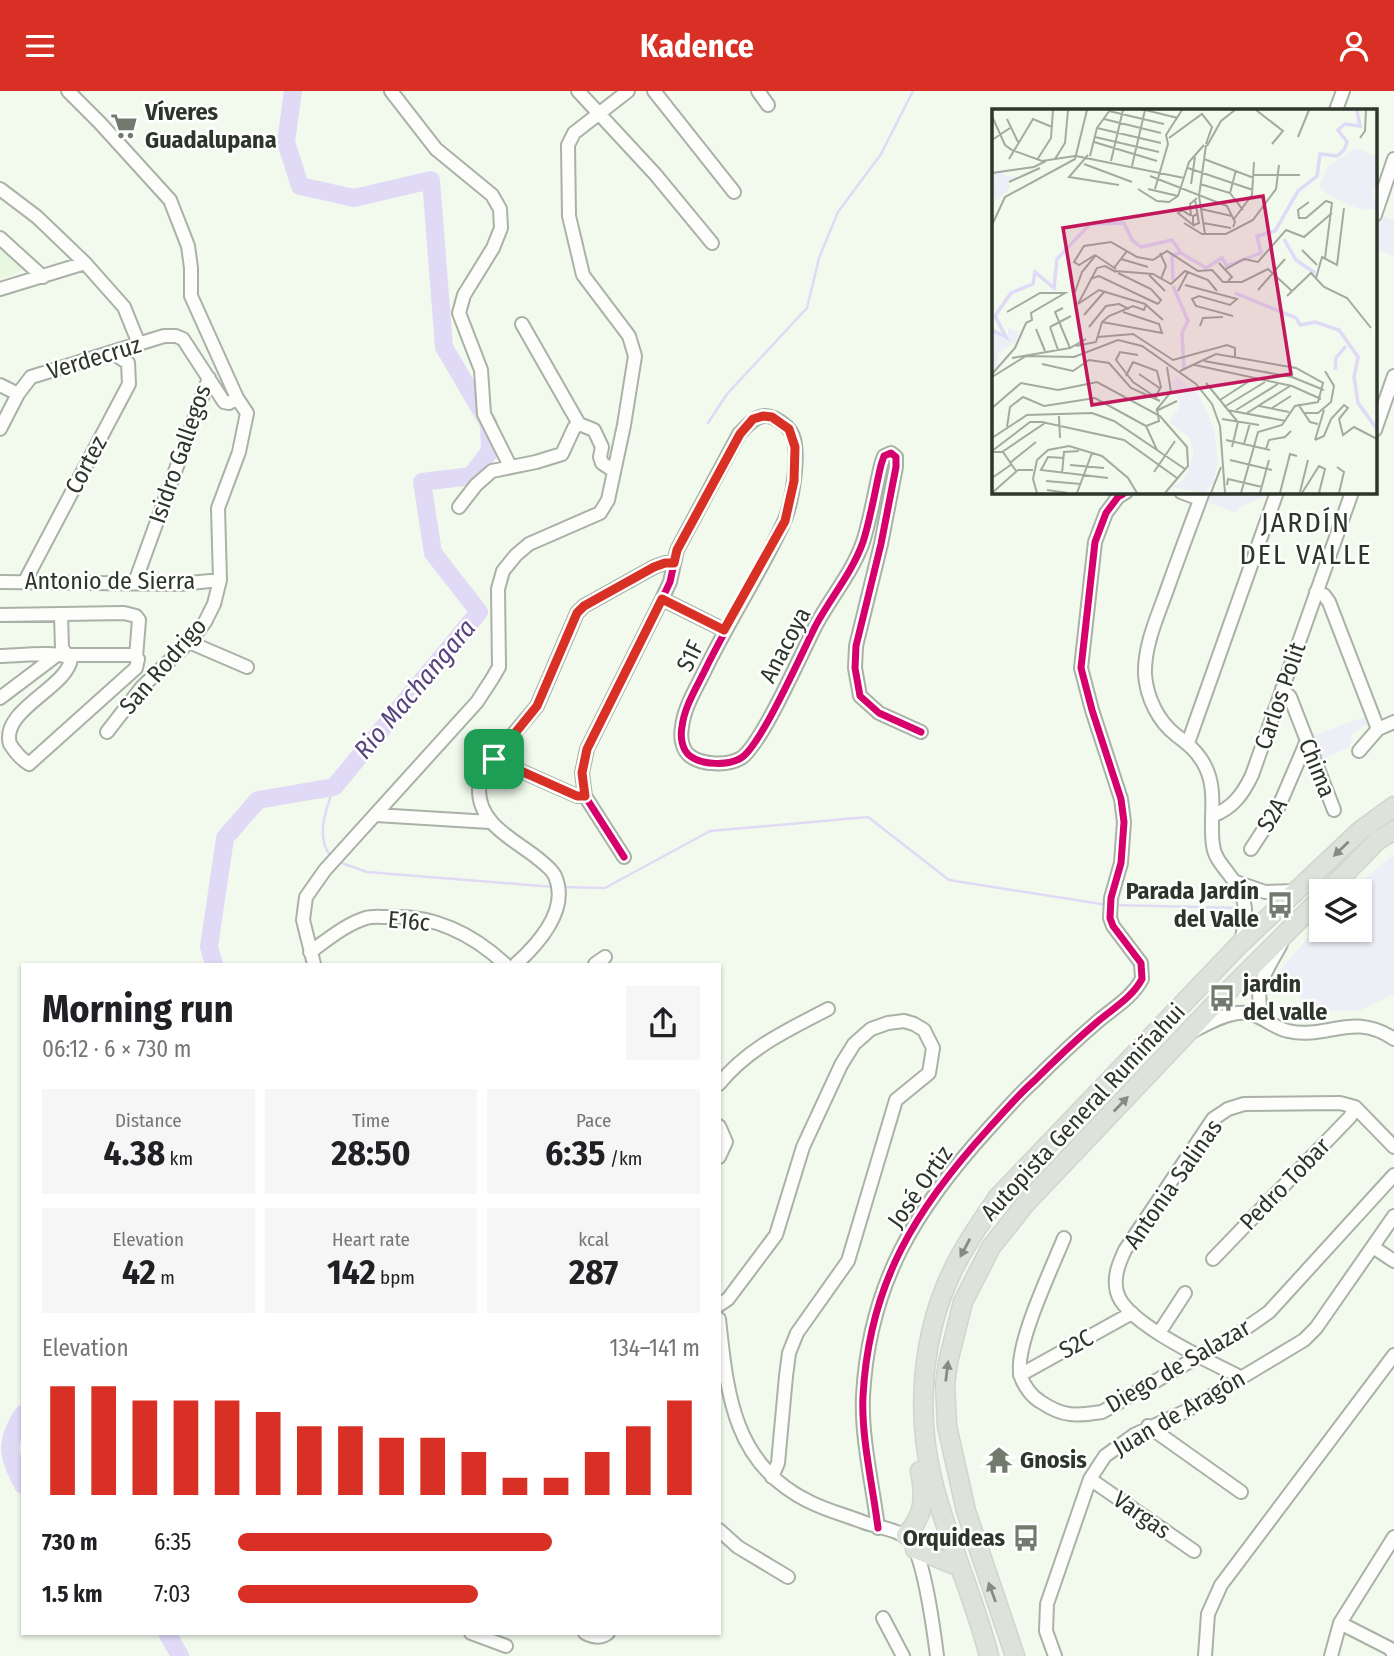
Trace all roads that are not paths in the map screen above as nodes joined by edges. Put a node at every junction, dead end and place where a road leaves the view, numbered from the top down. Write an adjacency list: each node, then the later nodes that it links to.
1 (68, 91): 28 (street, San Rodrigo)
2 (391, 91): 33 (street)
3 (578, 91): 10 (street)
4 (628, 91): 10 (street)
5 (654, 91): 13 (street)
6 (758, 91): 8 (street)
7 (1343, 91): 9 (street)
8 (768, 105)
9 (1336, 109)
10 (598, 114): 16 (street); 34 (street)
11 (1394, 159): 14 (street)
12 (0, 189): 17 (street)
13 (734, 192)
14 (1376, 212)
15 (0, 238): 18 (street)
16 (712, 243)
17 (85, 263): 18 (street); 22 (street)
18 (43, 277): 19 (street)
19 (0, 289)
20 (522, 324): 30 (street)
21 (176, 336): 22 (street, Verdecruz); 25 (street, Isidro Gallegos)
22 (139, 344): 23 (street, Verdecruz)
23 (113, 353): 27 (street, Verdecruz); 42 (street, Cortez)
24 (1394, 376): 29 (street)
25 (209, 378): 28 (street); 44 (street, Isidro Gallegos)
26 (0, 385): 27 (street)
27 (18, 394): 32 (street, Verdecruz)
28 (237, 398): 41 (street, San Rodrigo)
29 (1389, 407): 31 (street)
30 (579, 424): 33 (street); 34 (street)
31 (1376, 428)
32 (0, 429)
33 (510, 466): 39 (street)
34 (614, 471): 70 (street)
35 (1124, 493): 114 (street, José Ortiz)
36 (1277, 493): 63 (street)
37 (1352, 493): 45 (street, Carlos Polit)
38 (1201, 495): 63 (street)
39 (459, 507)
40 (674, 563): 46 (street); 49 (street, S1F); 66 (street)
41 (220, 580): 44 (street, Antonio de Sierra); 50 (street, San Rodrigo)
42 (26, 581): 43 (street, Antonio de Sierra); 44 (street, Antonio de Sierra)
43 (0, 582)
44 (135, 582)
45 (1316, 592): 55 (street, Carlos Polit); 60 (street)
46 (662, 599): 49 (street); 67 (street)
47 (61, 614): 48 (street); 51 (street); 52 (street)
48 (0, 615)
49 (724, 630): 59 (street, S1F)
50 (189, 642): 54 (street); 61 (street, San Rodrigo)
51 (62, 655): 52 (street); 53 (street); 56 (street); 57 (street)
52 (136, 657): 57 (street)
53 (2, 658)
54 (247, 667)
55 (1282, 689): 64 (street, Chima); 71 (street, Carlos Polit)
56 (0, 698)
57 (3, 722)
58 (1394, 722): 60 (street)
59 (682, 725): 62 (street, Anacoya)
60 (1378, 729): 65 (street)
61 (107, 732)
62 (920, 732)
63 (1188, 743): 71 (street)
64 (1306, 743): 69 (street, Chima); 74 (street, S2A)
65 (1359, 751)
66 (494, 759): 67 (street); 72 (street)
67 (585, 796): 75 (street)
68 (1394, 806): 78 (highway, Autopista General Rumiñahui, one-way to 78)
69 (1334, 810)
70 (376, 815): 72 (street); 82 (street)
71 (1212, 816): 77 (street)
72 (490, 822): 83 (street)
73 (1394, 830): 76 (highway)
74 (1251, 849)
75 (624, 857)
76 (1340, 879)
77 (1236, 882): 78 (street); 81 (street)
78 (1296, 891): 81 (highway, Autopista General Rumiñahui)
79 (1309, 910): 80 (highway, Autopista General Rumiñahui)
80 (1286, 934): 86 (street); 87 (highway, Autopista General Rumiñahui)
81 (1240, 944): 109 (highway, Autopista General Rumiñahui, one-way to 109)
82 (312, 958): 84 (street, E16c)
83 (529, 959)
84 (504, 963)
85 (828, 1009): 89 (street)
86 (1263, 1017): 87 (street); 88 (street)
87 (1192, 1031): 128 (highway, Autopista General Rumiñahui, one-way to 87)
88 (1394, 1039)
89 (721, 1082)
90 (1355, 1107): 92 (street); 98 (street, Pedro Tobar); 102 (street, Antonia Salinas)
91 (721, 1131): 93 (street)
92 (1394, 1147)
93 (721, 1153)
94 (1394, 1175): 105 (street, Diego de Salazar)
95 (1394, 1216): 97 (street, Juan de Aragón)
96 (1064, 1238): 107 (street)
97 (1373, 1247): 99 (street); 108 (street, Juan de Aragón)
98 (1213, 1259)
99 (1394, 1261)
100 (1185, 1293): 103 (street)
101 (721, 1304): 111 (street)
102 (1132, 1313): 103 (street, Antonia Salinas); 107 (street, S2C)
103 (1158, 1333): 105 (street, Antonia Salinas)
104 (721, 1339): 111 (street)
105 (1198, 1355): 107 (street, Diego de Salazar); 108 (street, Antonia Salinas)
106 (1394, 1355): 130 (street)
107 (1020, 1375)
108 (1240, 1377): 110 (street, Juan de Aragón)
109 (925, 1378): 117 (highway); 119 (highway, Autopista General Rumiñahui)
110 (1148, 1426): 112 (street, Juan de Aragón); 113 (street)
111 (772, 1477): 114 (street)
112 (1090, 1479): 118 (street, Vargas); 129 (street, Juan de Aragón)
113 (1241, 1492)
114 (878, 1528): 117 (street)
115 (721, 1532): 120 (street)
116 (1394, 1537): 122 (street)
117 (910, 1542): 119 (highway); 126 (street)
118 (1194, 1551)
119 (960, 1567): 127 (highway, Autopista General Rumiñahui)
120 (788, 1577)
121 (883, 1618): 125 (street)
122 (1340, 1623): 131 (street); 132 (street)
123 (476, 1635): 124 (street)
124 (506, 1646)
125 (903, 1656)
126 (937, 1656)
127 (989, 1656)
128 (1014, 1656)
129 (1055, 1656)
130 (1205, 1656)
131 (1331, 1656)
132 (1393, 1656)

